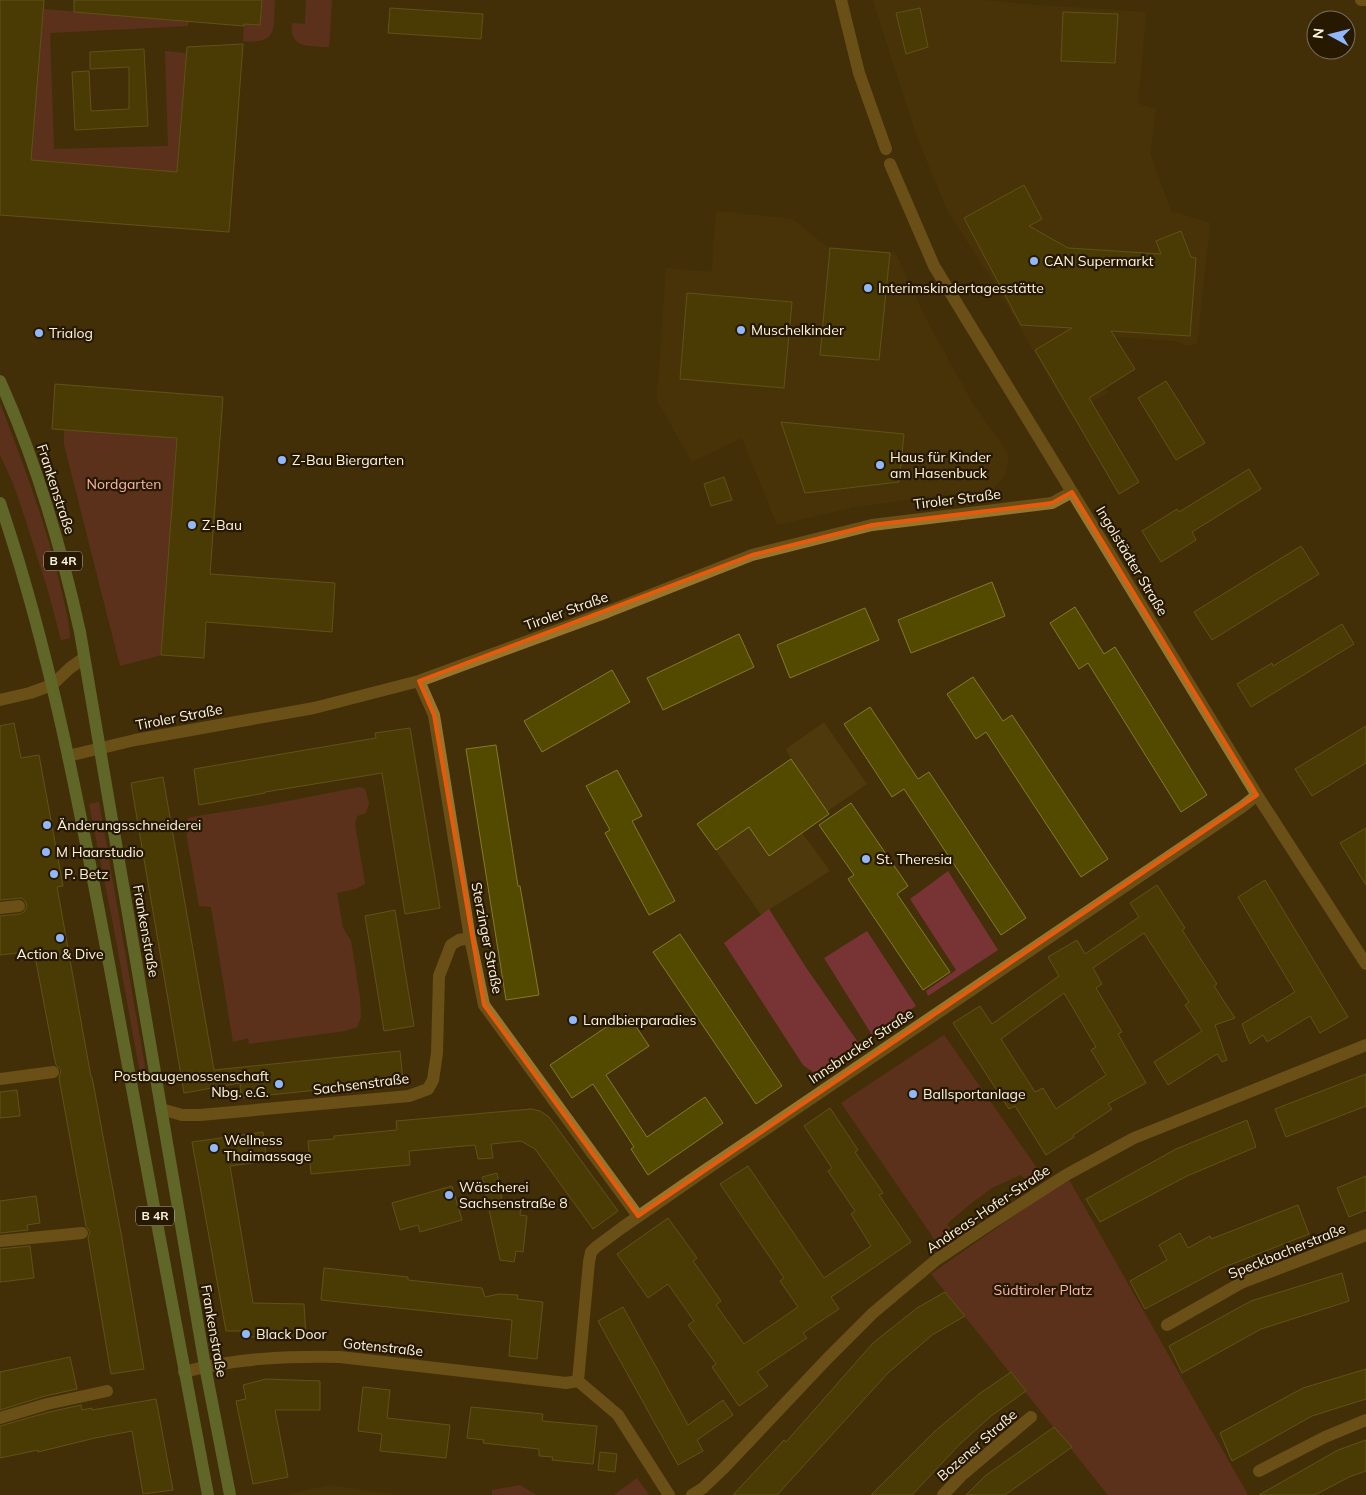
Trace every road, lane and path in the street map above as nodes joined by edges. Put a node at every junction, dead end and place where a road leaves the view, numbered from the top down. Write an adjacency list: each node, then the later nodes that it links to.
1 (841, 0): 4 (street)
2 (1361, 0): 3 (street)
3 (1366, 0)
4 (886, 149)
5 (890, 164): 7 (street, Ingolstädter Straße)
6 (0, 381): 9 (main road, Frankenstraße / B 4R)
7 (1072, 492): 10 (street, Tiroler Straße); 15 (street, Ingolstädter Straße)
8 (0, 503): 11 (main road, B 4R)
9 (84, 658): 11 (street); 13 (main road, Frankenstraße / B 4R)
10 (419, 681): 13 (street, Tiroler Straße); 18 (street, Sterzinger Straße)
11 (52, 685): 12 (street); 14 (main road, B 4R)
12 (0, 700)
13 (99, 748): 14 (street, Tiroler Straße); 23 (main road, Frankenstraße / B 4R)
14 (68, 756): 30 (main road, B 4R)
15 (1257, 795): 19 (street, Ingolstädter Straße); 24 (street, Innsbrucker Straße)
16 (19, 906): 17 (street)
17 (0, 908)
18 (470, 938): 23 (street, Sachsenstraße); 24 (street, Sterzinger Straße)
19 (1366, 964)
20 (1366, 1044): 40 (street, Andreas-Hofer-Straße)
21 (53, 1072): 22 (street)
22 (0, 1079)
23 (161, 1110): 29 (main road, Frankenstraße / B 4R)
24 (638, 1216): 31 (street, Innsbrucker Straße)
25 (82, 1233): 27 (street)
26 (1366, 1235): 28 (street, Speckbacherstraße)
27 (0, 1241)
28 (1167, 1325)
29 (205, 1366): 30 (street, Gotenstraße); 31 (street, Gotenstraße); 38 (main road, Frankenstraße / B 4R)
30 (184, 1372): 37 (main road, B 4R)
31 (578, 1381): 39 (street)
32 (107, 1391): 34 (street)
33 (1031, 1417): 41 (street, Bozener Straße)
34 (0, 1418)
35 (1366, 1420): 36 (street)
36 (1259, 1470)
37 (208, 1495)
38 (230, 1495)
39 (669, 1495)
40 (692, 1495)
41 (943, 1495)

